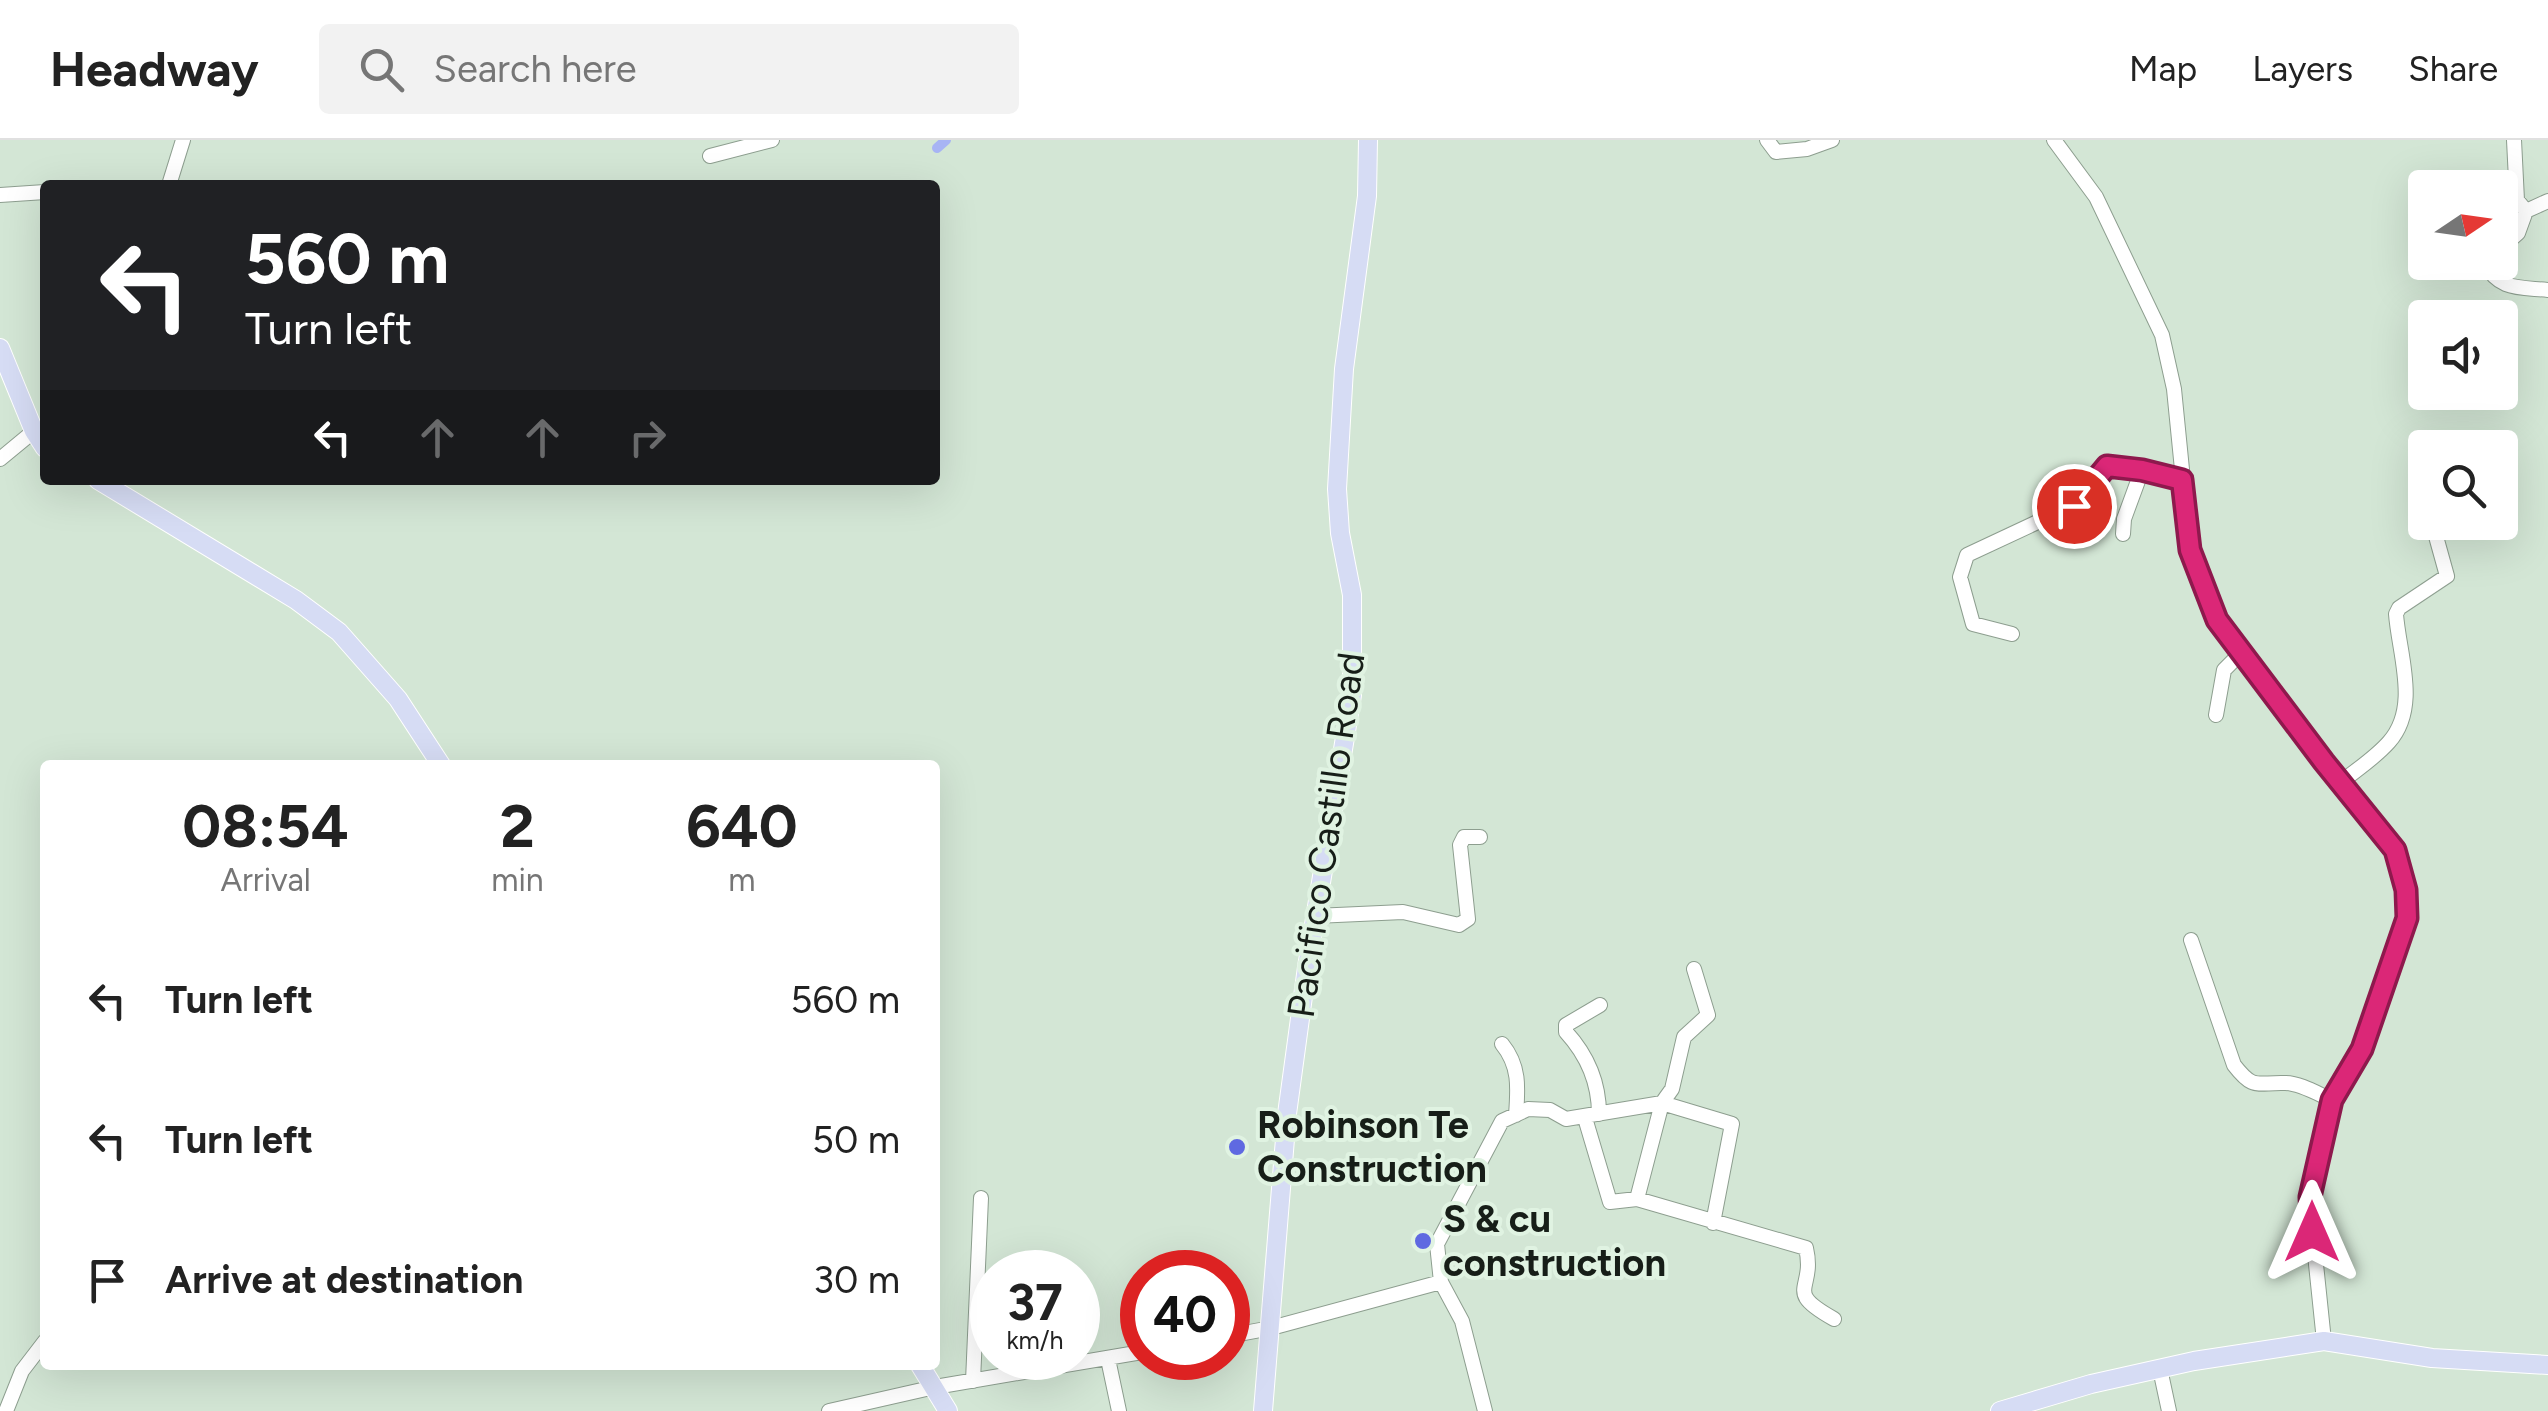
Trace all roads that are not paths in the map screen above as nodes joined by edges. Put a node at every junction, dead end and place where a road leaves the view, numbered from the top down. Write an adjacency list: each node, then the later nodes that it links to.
1 (183, 140): 9 (street)
2 (772, 140): 8 (street)
3 (1368, 140): 32 (main road, Pacifico Castillo Road)
4 (1767, 140): 5 (street)
5 (1832, 140)
6 (2054, 140): 22 (street)
7 (2514, 140): 13 (street)
8 (710, 156)
9 (170, 180)
10 (40, 192): 11 (street)
11 (0, 195)
12 (2548, 201): 13 (street)
13 (2526, 211): 14 (street)
14 (2518, 232)
15 (2497, 280): 16 (street)
16 (2548, 290)
17 (0, 348): 18 (main road)
18 (34, 431): 19 (main road); 20 (street)
19 (40, 440)
20 (0, 459)
21 (2142, 470): 22 (street); 24 (street); 26 (street)
22 (2182, 480): 27 (street)
23 (106, 485): 29 (main road)
24 (2123, 534)
25 (2437, 540): 30 (street)
26 (2012, 634)
27 (2240, 654): 28 (street); 30 (street)
28 (2216, 715)
29 (437, 760)
30 (2340, 783): 37 (street)
31 (1480, 837): 32 (street)
32 (1315, 916): 47 (main road, Pacifico Castillo Road)
33 (2191, 940): 37 (street)
34 (1694, 970): 38 (street)
35 (1600, 1005): 40 (street)
36 (1502, 1044): 39 (street)
37 (2332, 1100): 49 (street)
38 (1662, 1103): 40 (street); 42 (street); 43 (street)
39 (1516, 1115): 40 (street); 45 (street)
40 (1592, 1116): 42 (street)
41 (981, 1198): 44 (street)
42 (1636, 1199): 43 (street)
43 (1713, 1223): 46 (street)
44 (978, 1250)
45 (1440, 1282): 47 (street); 64 (street)
46 (1834, 1320)
47 (1271, 1328): 48 (street); 63 (main road, Pacifico Castillo Road)
48 (1250, 1332)
49 (2324, 1341): 54 (main road); 55 (main road)
50 (40, 1348): 59 (street)
51 (1120, 1357): 52 (street)
52 (1108, 1359): 53 (street); 62 (street)
53 (1100, 1360)
54 (2548, 1364)
55 (2160, 1369): 65 (main road); 66 (street)
56 (923, 1370): 58 (main road)
57 (972, 1380): 58 (street)
58 (934, 1387): 60 (street); 61 (main road)
59 (6, 1411)
60 (828, 1411)
61 (948, 1411)
62 (1120, 1411)
63 (1263, 1411)
64 (1485, 1411)
65 (2000, 1411)
66 (2168, 1411)

